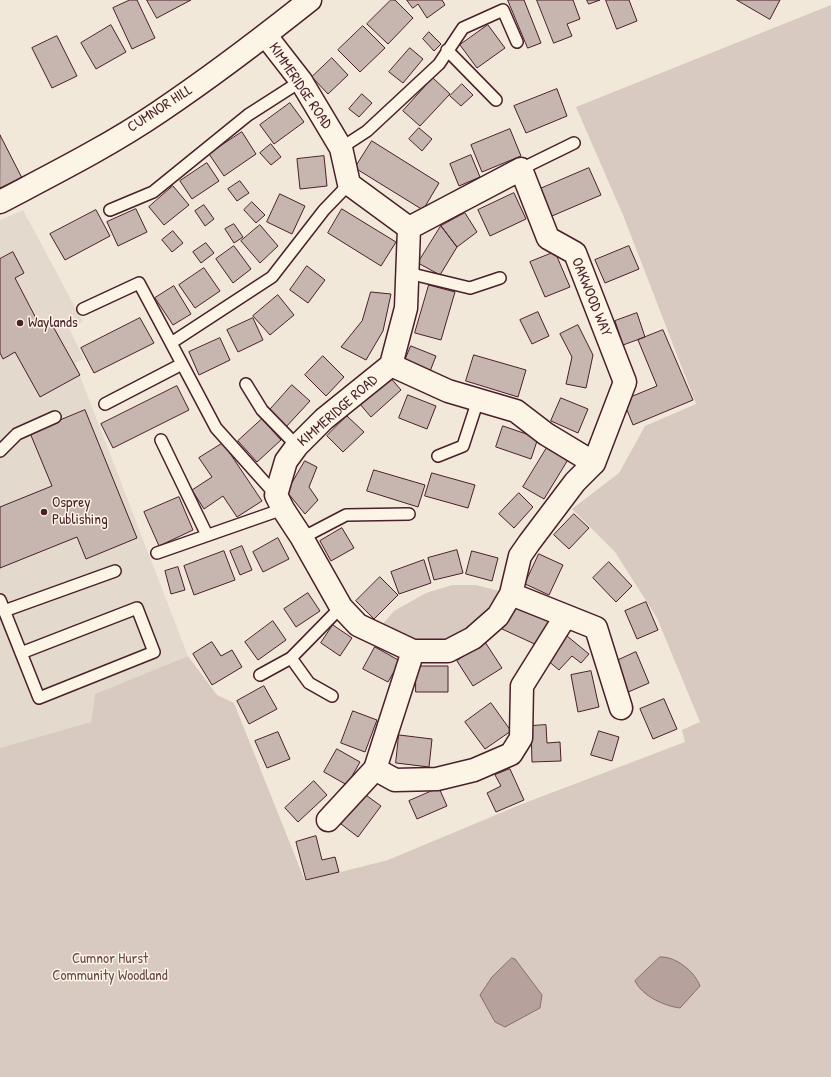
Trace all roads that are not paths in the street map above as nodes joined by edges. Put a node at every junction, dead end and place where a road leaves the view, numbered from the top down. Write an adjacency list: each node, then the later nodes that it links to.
1 (310, 0): 2 (street, CUMNOR HILL)
2 (266, 36): 5 (street, KIMMERIDGE ROAD); 11 (street, CUMNOR HILL)
3 (517, 42): 4 (lane)
4 (447, 50): 6 (lane); 8 (lane)
5 (301, 81): 8 (street, KIMMERIDGE ROAD); 12 (lane)
6 (496, 100)
7 (574, 143): 9 (lane)
8 (342, 148): 10 (street, KIMMERIDGE ROAD)
9 (521, 169): 13 (street); 28 (street, OAKWOOD WAY)
10 (349, 184): 13 (street); 17 (lane)
11 (0, 202)
12 (110, 210)
13 (409, 228): 14 (street, KIMMERIDGE ROAD)
14 (408, 273): 15 (lane); 19 (street, KIMMERIDGE ROAD)
15 (500, 278)
16 (82, 309): 17 (lane)
17 (171, 343): 18 (lane)
18 (182, 364): 22 (lane); 29 (lane)
19 (391, 365): 21 (street); 25 (street, KIMMERIDGE ROAD)
20 (246, 384): 25 (lane)
21 (478, 400): 27 (lane); 28 (street)
22 (105, 404)
23 (55, 417): 26 (lane)
24 (161, 440): 31 (lane)
25 (297, 446): 29 (street, KIMMERIDGE ROAD)
26 (0, 451)
27 (438, 456)
28 (594, 463): 35 (street, OAKWOOD WAY)
29 (280, 502): 31 (lane); 32 (street)
30 (409, 514): 32 (lane)
31 (207, 535): 33 (lane)
32 (302, 538): 37 (street)
33 (157, 553)
34 (115, 571): 39 (lane)
35 (511, 594): 38 (street); 40 (street)
36 (0, 600): 39 (lane)
37 (340, 607): 40 (street); 42 (lane)
38 (565, 617): 45 (street); 46 (street)
39 (4, 618): 41 (lane)
40 (413, 651): 46 (street)
41 (21, 653): 41 (lane)
42 (292, 658): 43 (lane); 44 (lane)
43 (260, 676)
44 (332, 696)
45 (621, 708)
46 (375, 769): 47 (street)
47 (328, 820)

